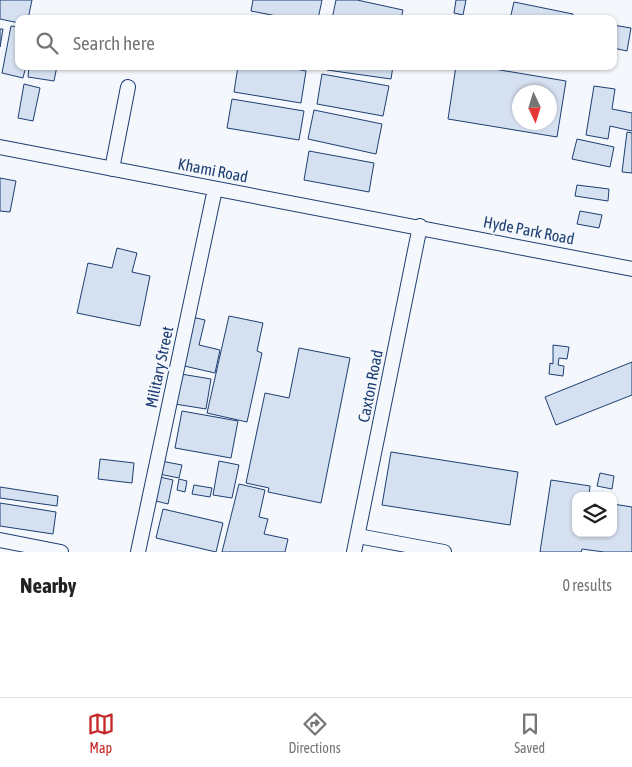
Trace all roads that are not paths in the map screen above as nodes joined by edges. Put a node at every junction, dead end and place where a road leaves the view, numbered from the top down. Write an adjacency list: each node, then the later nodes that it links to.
1 (128, 87): 3 (street)
2 (0, 147): 3 (street, Khami Road)
3 (112, 169): 4 (street, Khami Road)
4 (215, 189): 5 (street, Khami Road); 10 (street, Military Street)
5 (420, 226): 6 (street, Hyde Park Road); 7 (street, Caxton Road)
6 (632, 269)
7 (358, 536): 11 (street, Caxton Road); 12 (street)
8 (0, 540): 9 (street)
9 (61, 552)
10 (138, 552)
11 (354, 552)
12 (444, 552)

